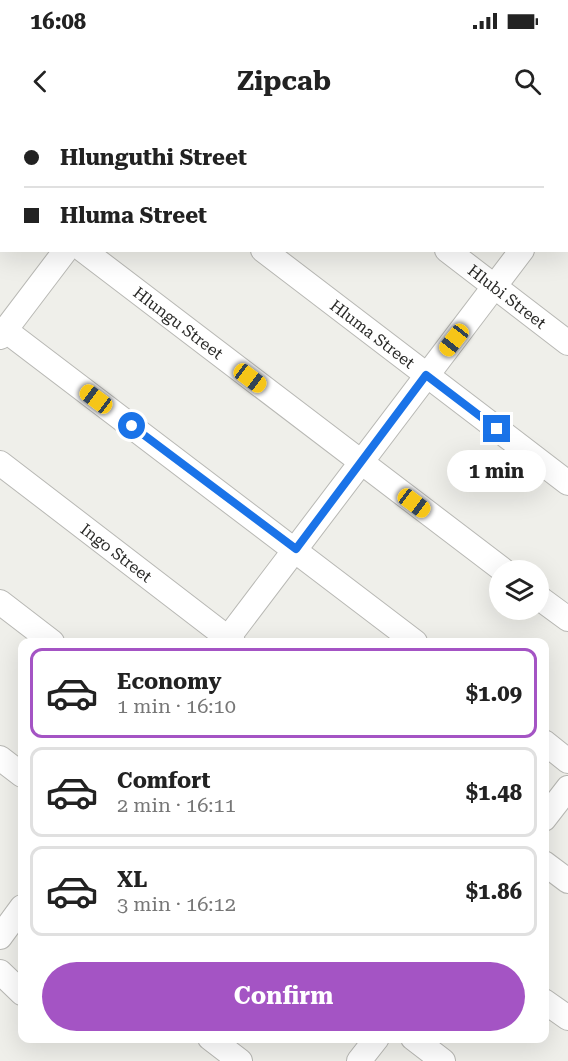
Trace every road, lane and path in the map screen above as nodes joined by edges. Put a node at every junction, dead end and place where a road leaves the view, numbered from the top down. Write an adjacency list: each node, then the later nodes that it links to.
1 (64, 252): 7 (street)
2 (85, 252): 11 (street, Hlungu Street)
3 (266, 252): 9 (street, Hluma Street)
4 (450, 252): 6 (street, Hlubi Street)
5 (520, 252): 6 (street)
6 (494, 287): 8 (street, Hlubi Street); 9 (street)
7 (3, 334): 13 (street)
8 (568, 343)
9 (426, 375): 11 (street); 12 (street, Hluma Street)
10 (0, 463): 19 (street, Ingo Street)
11 (361, 463): 13 (street); 14 (street, Hlungu Street)
12 (568, 483)
13 (296, 549): 20 (street); 21 (street)
14 (490, 560)
15 (0, 603): 18 (street)
16 (549, 605): 17 (street)
17 (568, 619)
18 (47, 638)
19 (224, 638)
20 (230, 638)
21 (410, 638)
22 (549, 746): 24 (street)
23 (0, 758): 25 (street)
24 (568, 760)
25 (18, 772)
26 (568, 788): 27 (street)
27 (549, 813)
28 (549, 867): 29 (street)
29 (568, 881)
30 (12, 910): 31 (street)
31 (0, 937)
32 (0, 972): 33 (street)
33 (18, 989)
34 (549, 1004): 35 (street)
35 (568, 1018)
36 (217, 1043): 39 (street)
37 (373, 1043): 40 (street)
38 (420, 1043): 41 (street)
39 (240, 1061)
40 (359, 1061)
41 (443, 1061)

